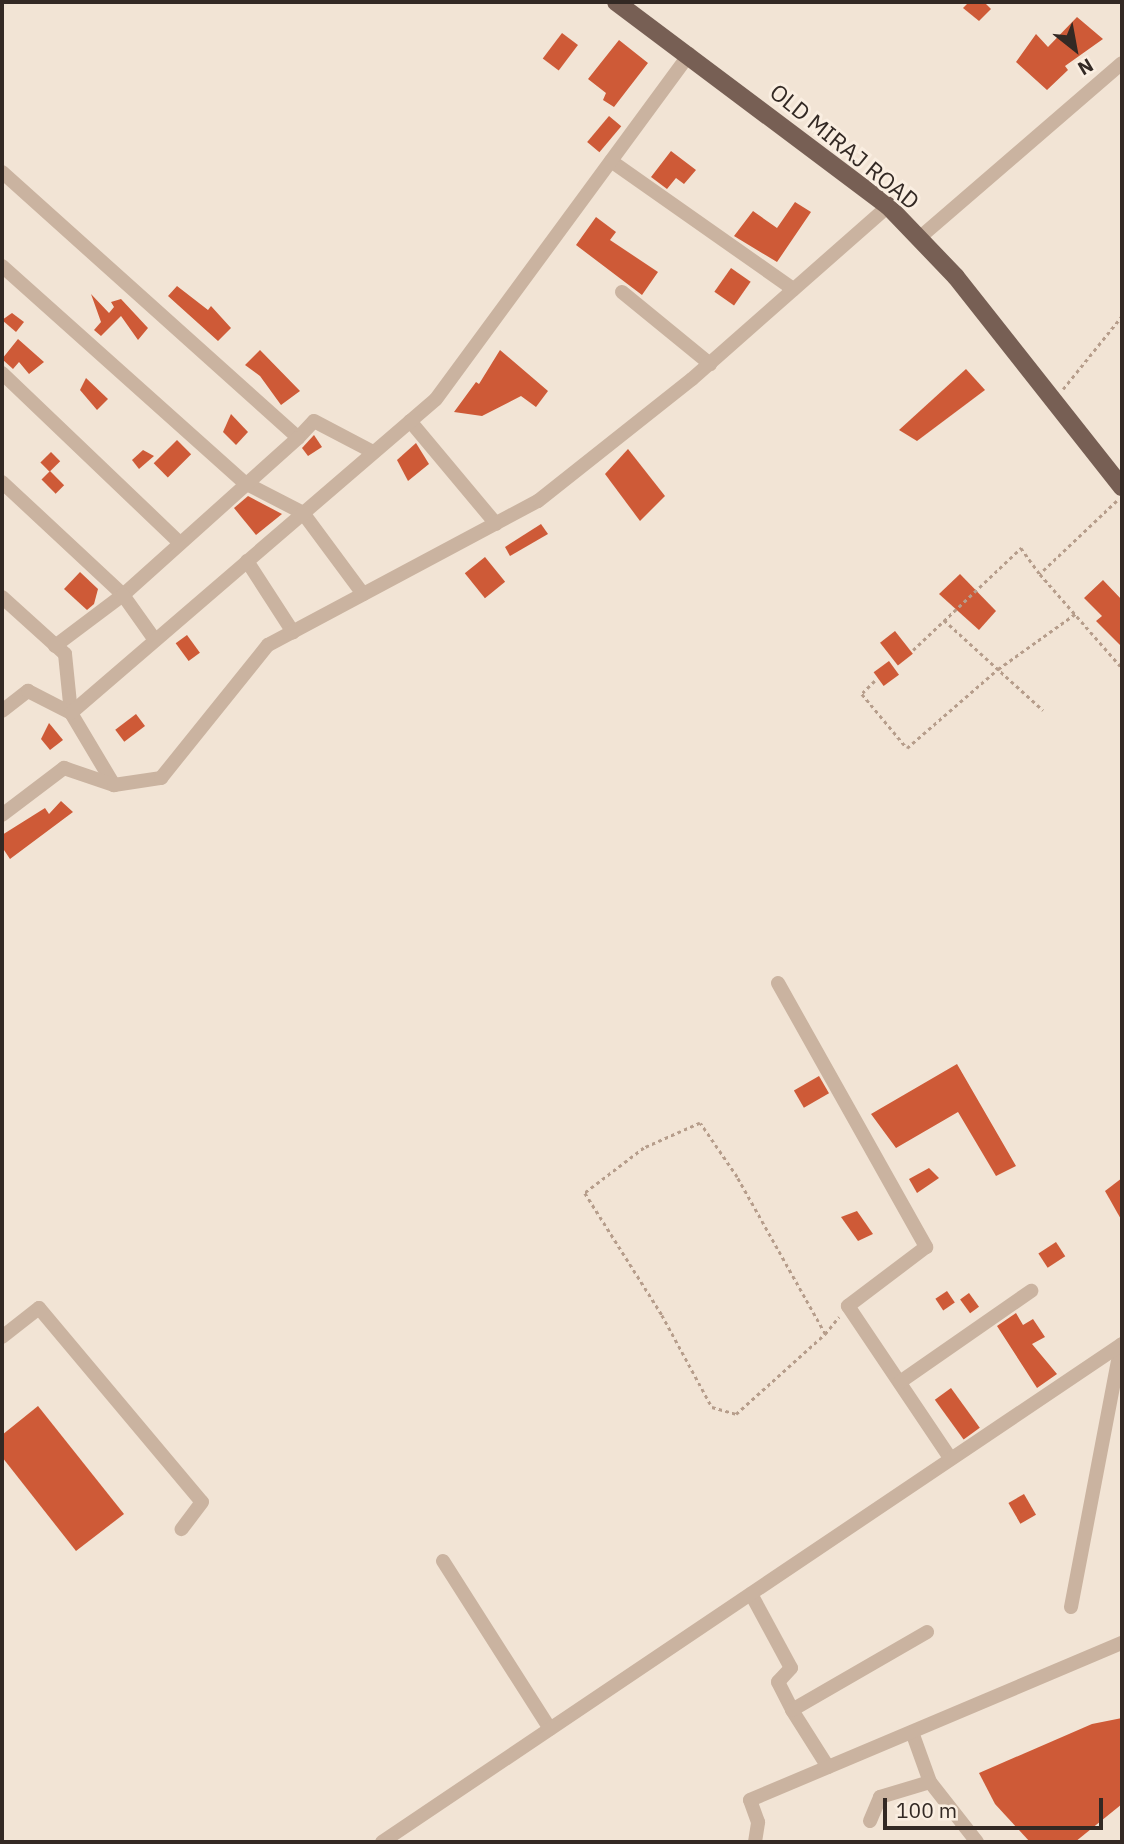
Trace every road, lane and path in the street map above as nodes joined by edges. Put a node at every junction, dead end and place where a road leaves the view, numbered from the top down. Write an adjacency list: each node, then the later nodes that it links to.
1 (616, 2): 2 (main road, OLD MIRAJ ROAD)
2 (689, 54): 4 (street); 6 (main road, OLD MIRAJ ROAD)
3 (1122, 62): 7 (street)
4 (611, 161): 9 (street); 15 (street)
5 (2, 173): 16 (street)
6 (888, 206): 7 (main road, OLD MIRAJ ROAD); 9 (street)
7 (918, 239): 14 (main road, OLD MIRAJ ROAD)
8 (2, 266): 19 (street)
9 (793, 289): 12 (street)
10 (622, 292): 12 (street)
11 (1122, 316): 14 (path)
12 (710, 364): 23 (street)
13 (2, 373): 24 (street)
14 (1055, 400): 20 (main road, OLD MIRAJ ROAD)
15 (410, 421): 17 (street); 23 (street)
16 (298, 438): 17 (street); 19 (street)
17 (373, 452): 22 (street)
18 (2, 482): 28 (street)
19 (245, 482): 22 (street); 24 (street)
20 (1122, 486)
21 (1122, 496): 26 (path)
22 (303, 513): 25 (street); 27 (street)
23 (496, 524): 27 (street)
24 (180, 543): 28 (street)
25 (247, 561): 32 (street); 33 (street)
26 (1040, 573): 30 (path); 31 (path)
27 (363, 594): 32 (street)
28 (123, 595): 33 (street); 34 (street)
29 (2, 597): 34 (street)
30 (1075, 614): 36 (path); 37 (path)
31 (944, 620): 35 (path); 37 (path)
32 (293, 632): 42 (street)
33 (155, 640): 41 (street)
34 (55, 646): 41 (street)
35 (913, 650)
36 (1122, 668)
37 (998, 669): 38 (path); 39 (path)
38 (875, 681)
39 (1043, 710)
40 (2, 711): 41 (street)
41 (71, 713): 42 (street)
42 (114, 785): 43 (street)
43 (2, 815)
44 (778, 983): 46 (street)
45 (1031, 1291): 50 (street)
46 (848, 1306): 47 (path); 50 (street)
47 (825, 1334): 47 (path)
48 (2, 1337): 52 (street)
49 (1122, 1345): 51 (street); 55 (street)
50 (900, 1382): 51 (street)
51 (951, 1459): 54 (street)
52 (182, 1529)
53 (443, 1561): 59 (street)
54 (751, 1594): 58 (street); 59 (street)
55 (1071, 1607)
56 (927, 1632): 58 (street)
57 (1122, 1643): 60 (street)
58 (792, 1710): 61 (street)
59 (550, 1729): 64 (street)
60 (912, 1732): 61 (street); 62 (street)
61 (828, 1767): 65 (street)
62 (930, 1782): 63 (street); 66 (street)
63 (870, 1821)
64 (382, 1842)
65 (755, 1842)
66 (977, 1842)

